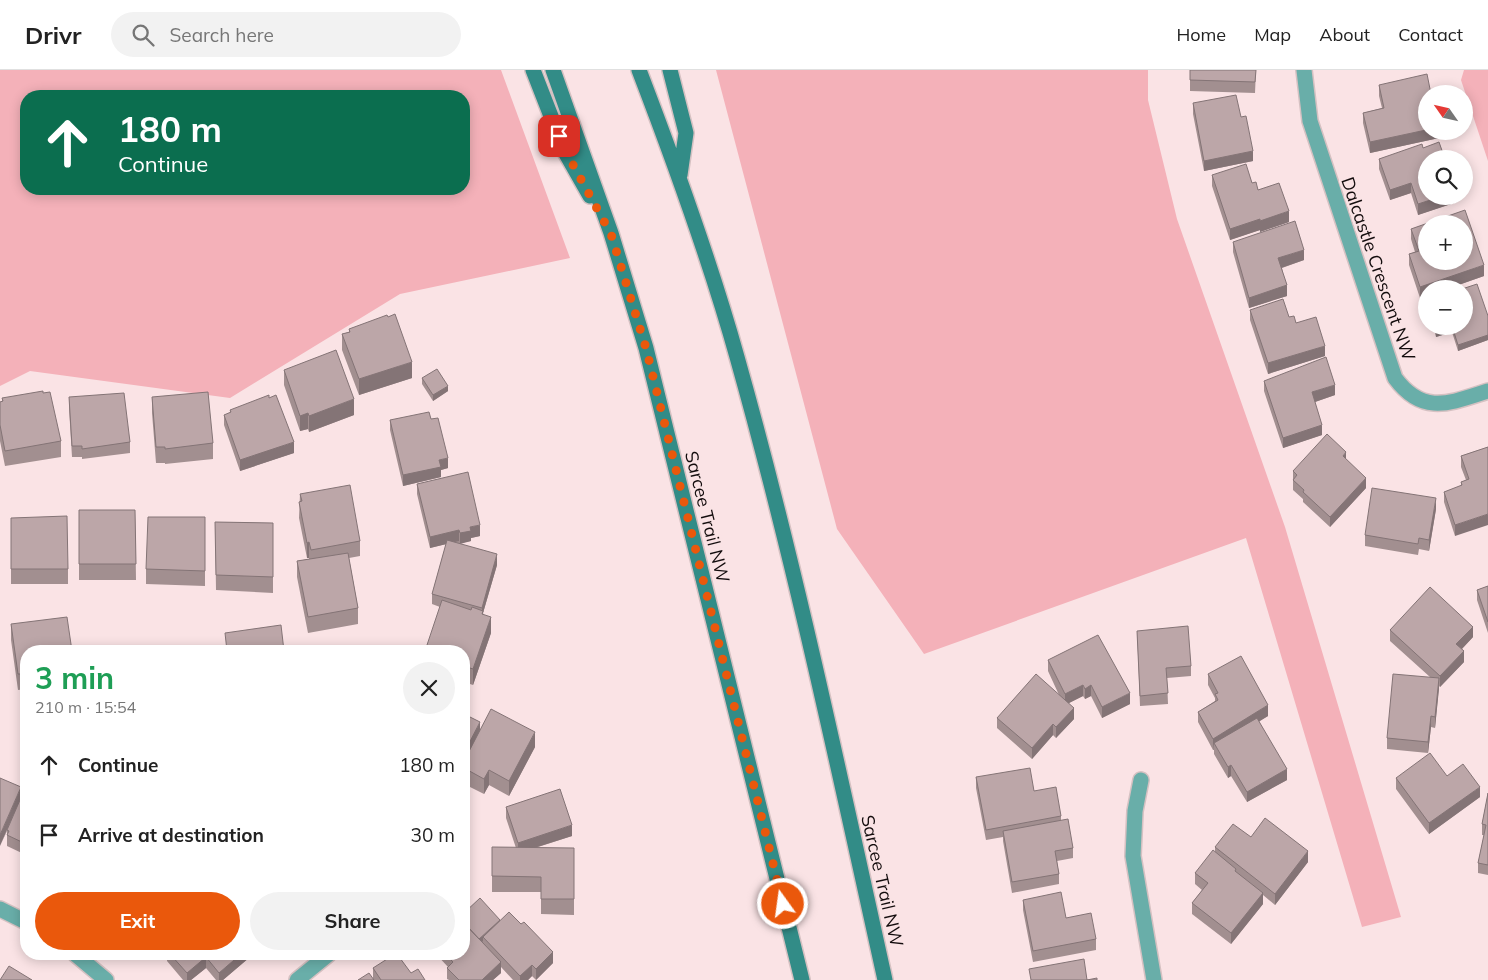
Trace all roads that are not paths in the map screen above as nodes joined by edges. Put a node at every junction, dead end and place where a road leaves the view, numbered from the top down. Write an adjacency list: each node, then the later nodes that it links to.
1 (533, 70): 7 (main road)
2 (553, 70): 7 (main road, Sarcee Trail NW)
3 (639, 70): 6 (main road, Sarcee Trail NW)
4 (670, 70): 6 (main road)
5 (1304, 70): 8 (street, Dalcastle Crescent NW)
6 (680, 177): 17 (main road, Sarcee Trail NW)
7 (611, 234): 16 (main road, Sarcee Trail NW)
8 (1488, 391)
9 (1142, 780): 18 (street)
10 (0, 909): 11 (street)
11 (20, 919)
12 (82, 960): 14 (street)
13 (322, 960): 15 (street)
14 (106, 980)
15 (297, 980)
16 (802, 980)
17 (885, 980)
18 (1154, 980)

